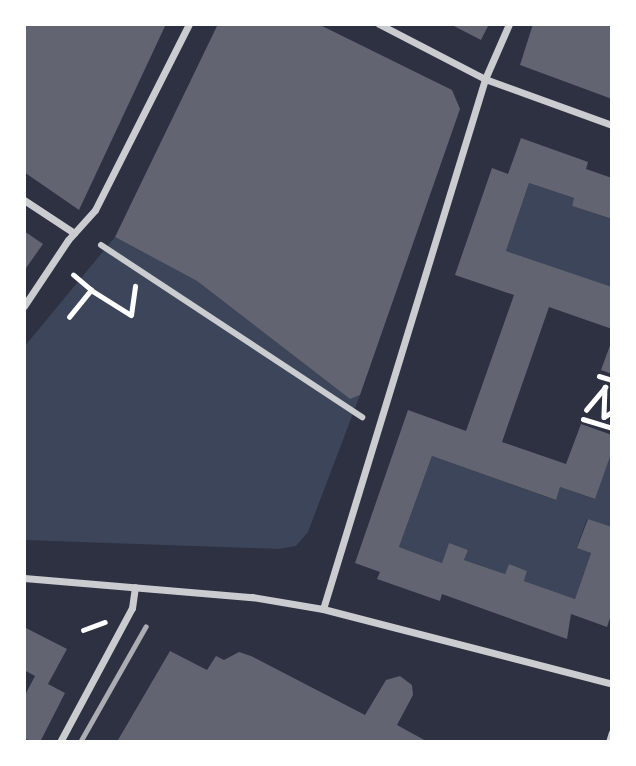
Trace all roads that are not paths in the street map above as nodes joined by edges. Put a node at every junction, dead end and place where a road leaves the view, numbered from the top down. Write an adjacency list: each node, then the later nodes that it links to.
1 (189, 24): 7 (street)
2 (379, 24): 4 (street)
3 (509, 24): 4 (street)
4 (485, 79): 5 (street); 13 (street)
5 (611, 125)
6 (24, 200): 7 (street)
7 (74, 233): 9 (street)
8 (101, 245): 10 (street)
9 (24, 306)
10 (362, 417)
11 (24, 578): 12 (street)
12 (135, 587): 13 (street); 16 (street)
13 (323, 609): 14 (street)
14 (611, 684)
15 (611, 732): 17 (street)
16 (60, 741)
17 (609, 741)

